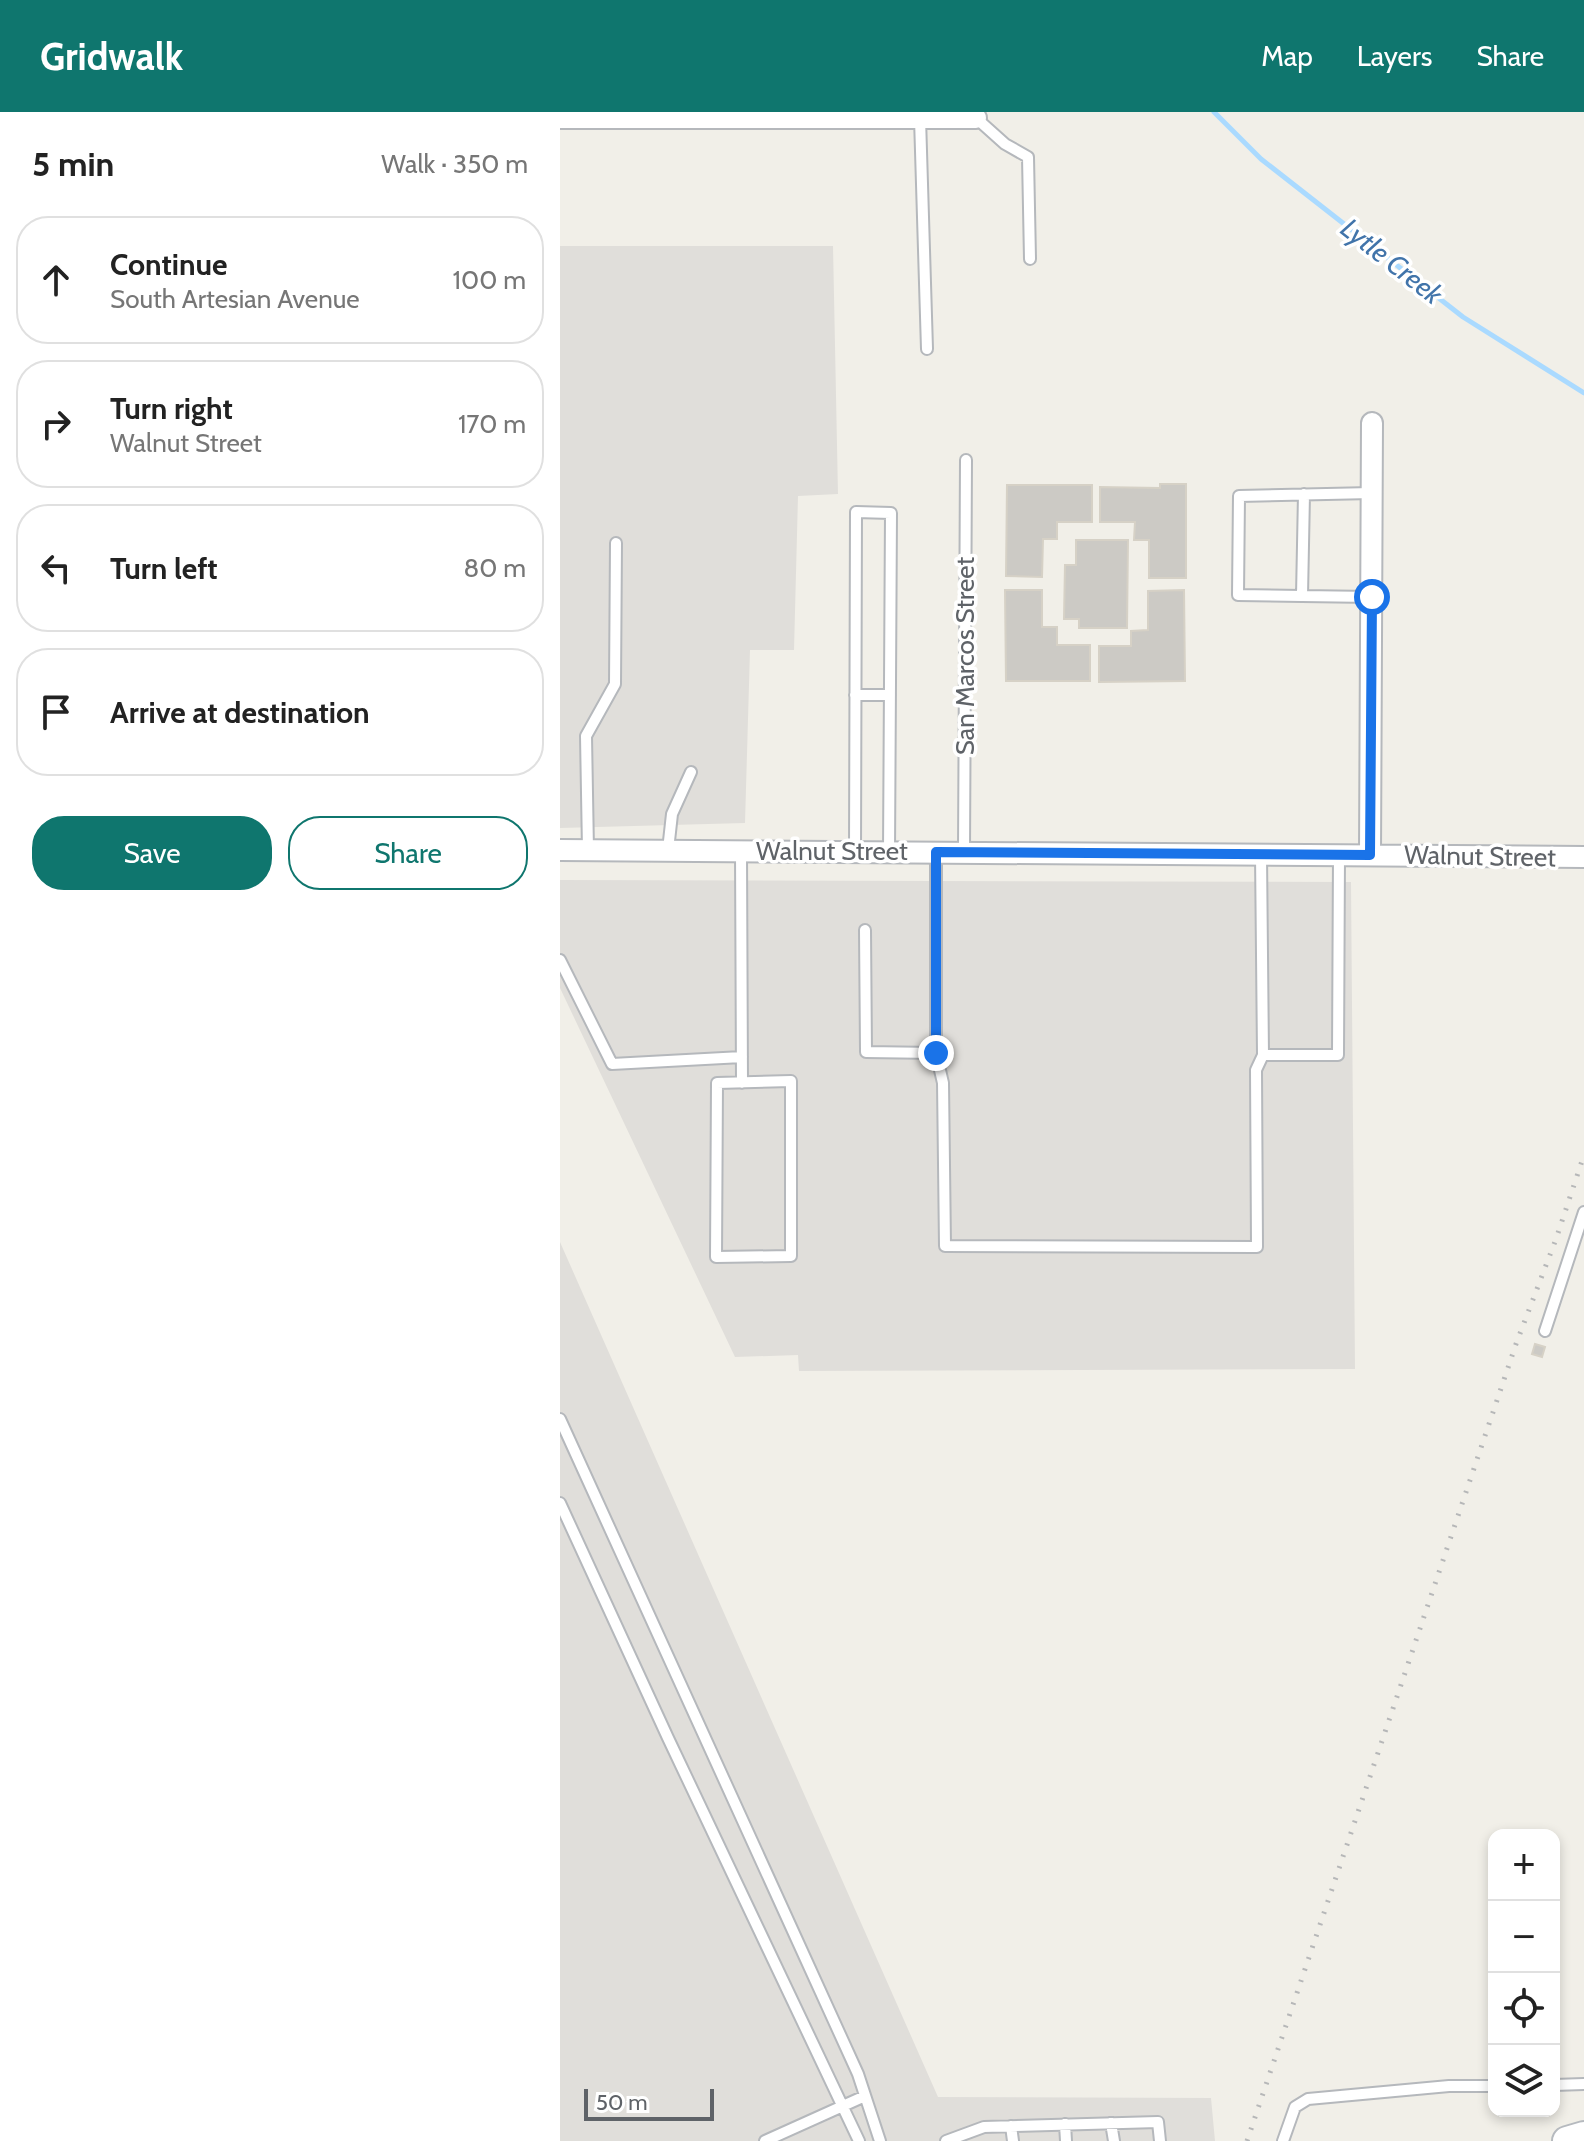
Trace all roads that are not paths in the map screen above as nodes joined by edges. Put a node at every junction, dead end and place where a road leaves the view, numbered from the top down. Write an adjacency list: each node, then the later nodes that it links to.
1 (560, 118): 2 (street)
2 (920, 118): 3 (street); 5 (lane)
3 (976, 118): 4 (lane)
4 (1030, 259)
5 (927, 349)
6 (1372, 423): 8 (street)
7 (966, 460): 23 (lane, San Marcos Street)
8 (1372, 493): 9 (lane); 12 (street)
9 (1304, 494): 11 (lane); 11 (lane)
10 (616, 543): 17 (lane)
11 (1302, 596): 12 (lane)
12 (1372, 597): 26 (street)
13 (855, 695): 14 (lane); 14 (lane); 20 (lane)
14 (890, 695): 21 (lane)
15 (691, 772): 18 (lane)
16 (560, 850): 17 (street, Walnut Street)
17 (588, 850): 18 (street, Walnut Street)
18 (668, 850): 19 (street, Walnut Street)
19 (741, 851): 20 (street, Walnut Street); 32 (lane)
20 (855, 852): 21 (street, Walnut Street)
21 (889, 852): 22 (street, Walnut Street)
22 (936, 852): 23 (street, Walnut Street); 30 (lane)
23 (964, 852): 24 (street, Walnut Street)
24 (1261, 854): 25 (street, Walnut Street); 31 (lane)
25 (1339, 855): 26 (street, Walnut Street); 31 (lane)
26 (1370, 855): 27 (street, Walnut Street)
27 (1584, 857)
28 (865, 930): 30 (lane)
29 (560, 960): 32 (lane)
30 (936, 1053): 31 (lane)
31 (1263, 1055)
32 (742, 1057): 33 (lane)
33 (742, 1083): 33 (lane)
34 (1584, 1212): 35 (lane)
35 (1545, 1331)
36 (560, 1419): 41 (lane)
37 (560, 1503): 42 (lane)
38 (1584, 2084): 39 (lane)
39 (1560, 2085)
40 (1488, 2086): 55 (lane)
41 (865, 2096): 42 (lane); 49 (lane)
42 (843, 2106): 47 (lane); 48 (lane)
43 (1111, 2123): 44 (lane); 53 (lane); 54 (lane)
44 (1065, 2124): 45 (lane); 52 (lane)
45 (1011, 2126): 50 (lane); 51 (lane)
46 (1584, 2136): 56 (main road)
47 (765, 2141)
48 (859, 2141)
49 (880, 2141)
50 (946, 2141)
51 (1013, 2141)
52 (1066, 2141)
53 (1114, 2141)
54 (1160, 2141)
55 (1283, 2141)
56 (1567, 2141)

